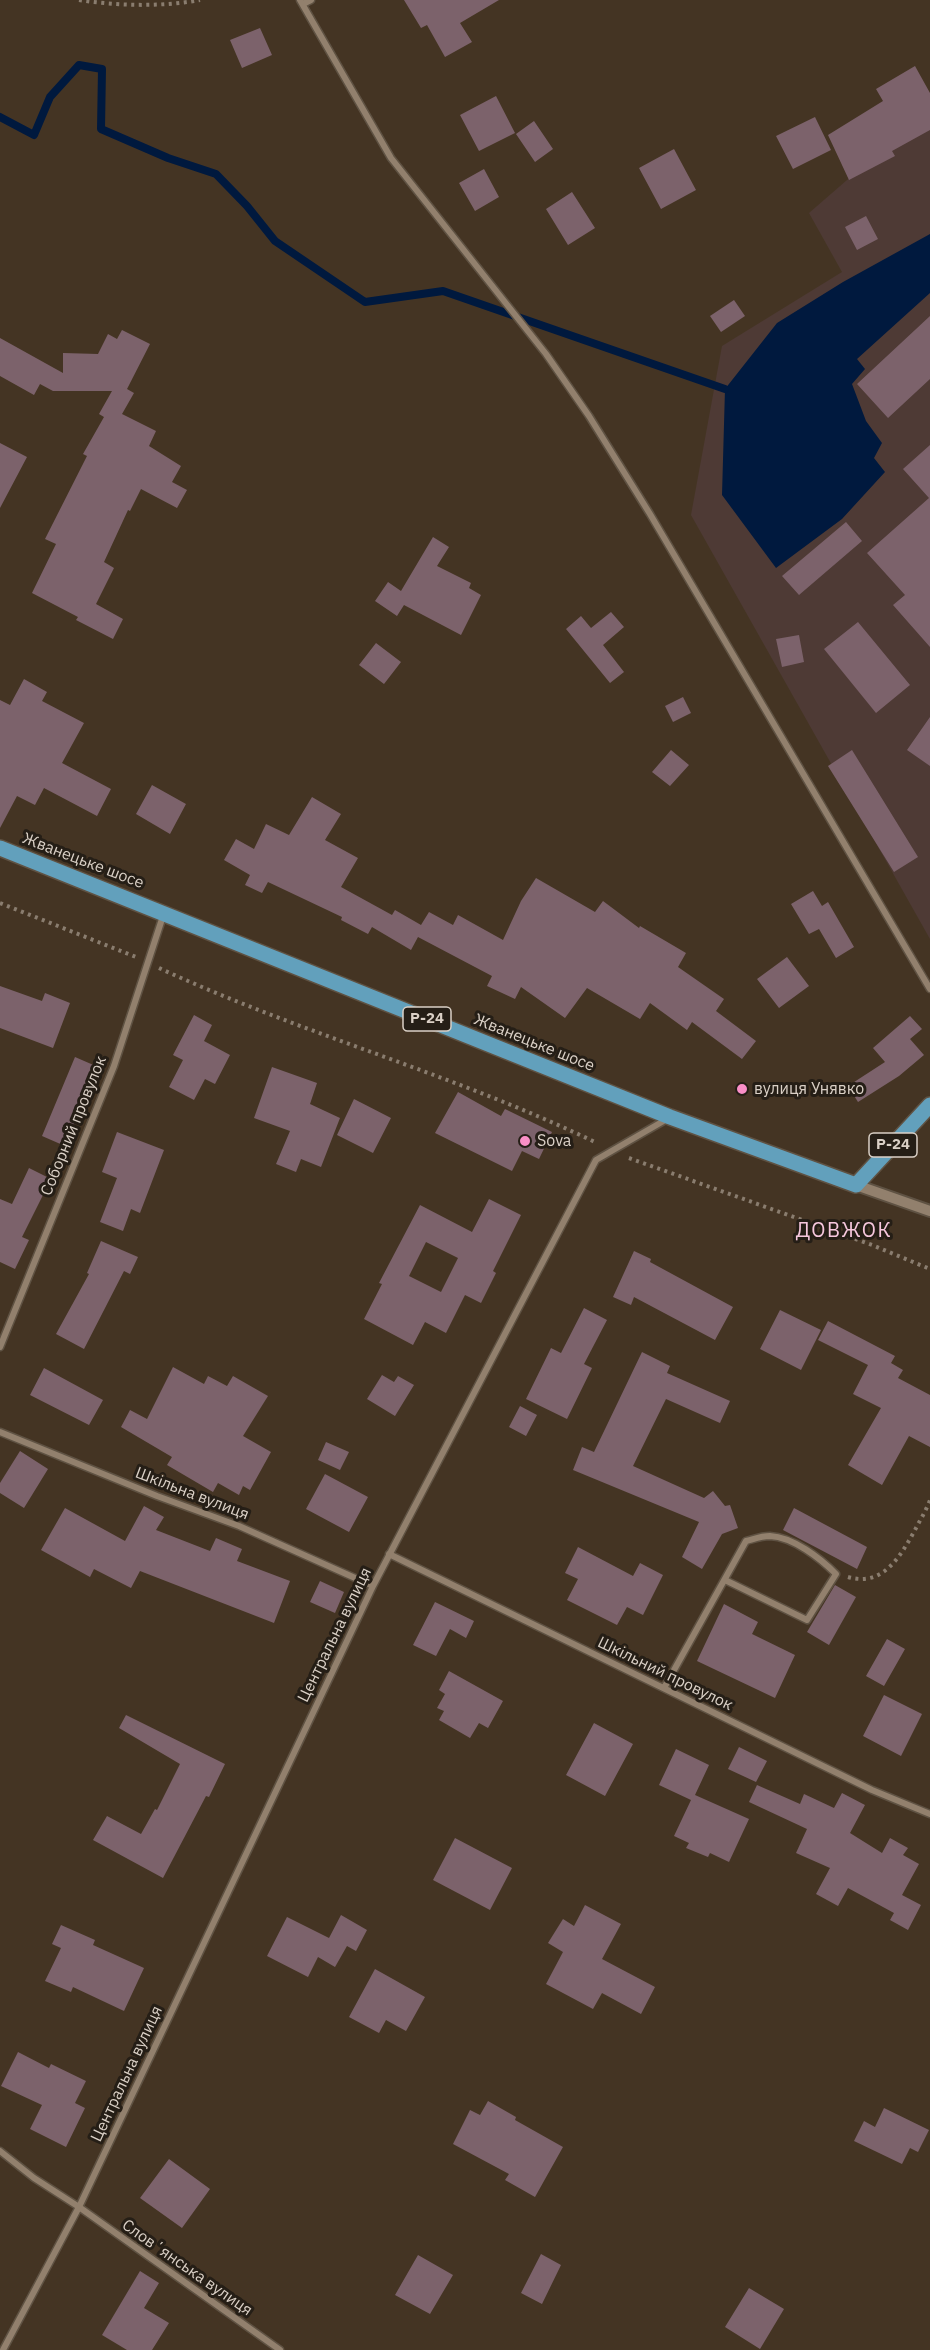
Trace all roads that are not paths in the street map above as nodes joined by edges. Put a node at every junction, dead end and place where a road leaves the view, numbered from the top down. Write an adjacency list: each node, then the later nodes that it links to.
1 (311, 0): 2 (street)
2 (302, 2): 5 (street)
3 (0, 848): 4 (main road, Жванецьке шосе / Р-24)
4 (164, 912): 7 (main road, Жванецьке шосе / Р-24); 10 (street, Соборний провулок)
5 (930, 989)
6 (930, 1105): 8 (main road, Р-24)
7 (670, 1117): 8 (main road, Жванецьке шосе / Р-24); 12 (street, Центральна вулиця)
8 (856, 1185): 9 (street)
9 (930, 1211)
10 (0, 1347)
11 (0, 1432): 14 (street, Шкільна вулиця)
12 (389, 1554): 14 (street, Центральна вулиця); 15 (street, Шкільний провулок)
13 (725, 1580): 13 (street); 15 (street)
14 (373, 1586): 18 (street, Центральна вулиця)
15 (664, 1688): 16 (street, Шкільний провулок)
16 (930, 1814)
17 (0, 2151): 18 (street, Словʼянська вулиця)
18 (79, 2207): 19 (street, Центральна вулиця); 20 (street, Словʼянська вулиця)
19 (3, 2350)
20 (280, 2350)

